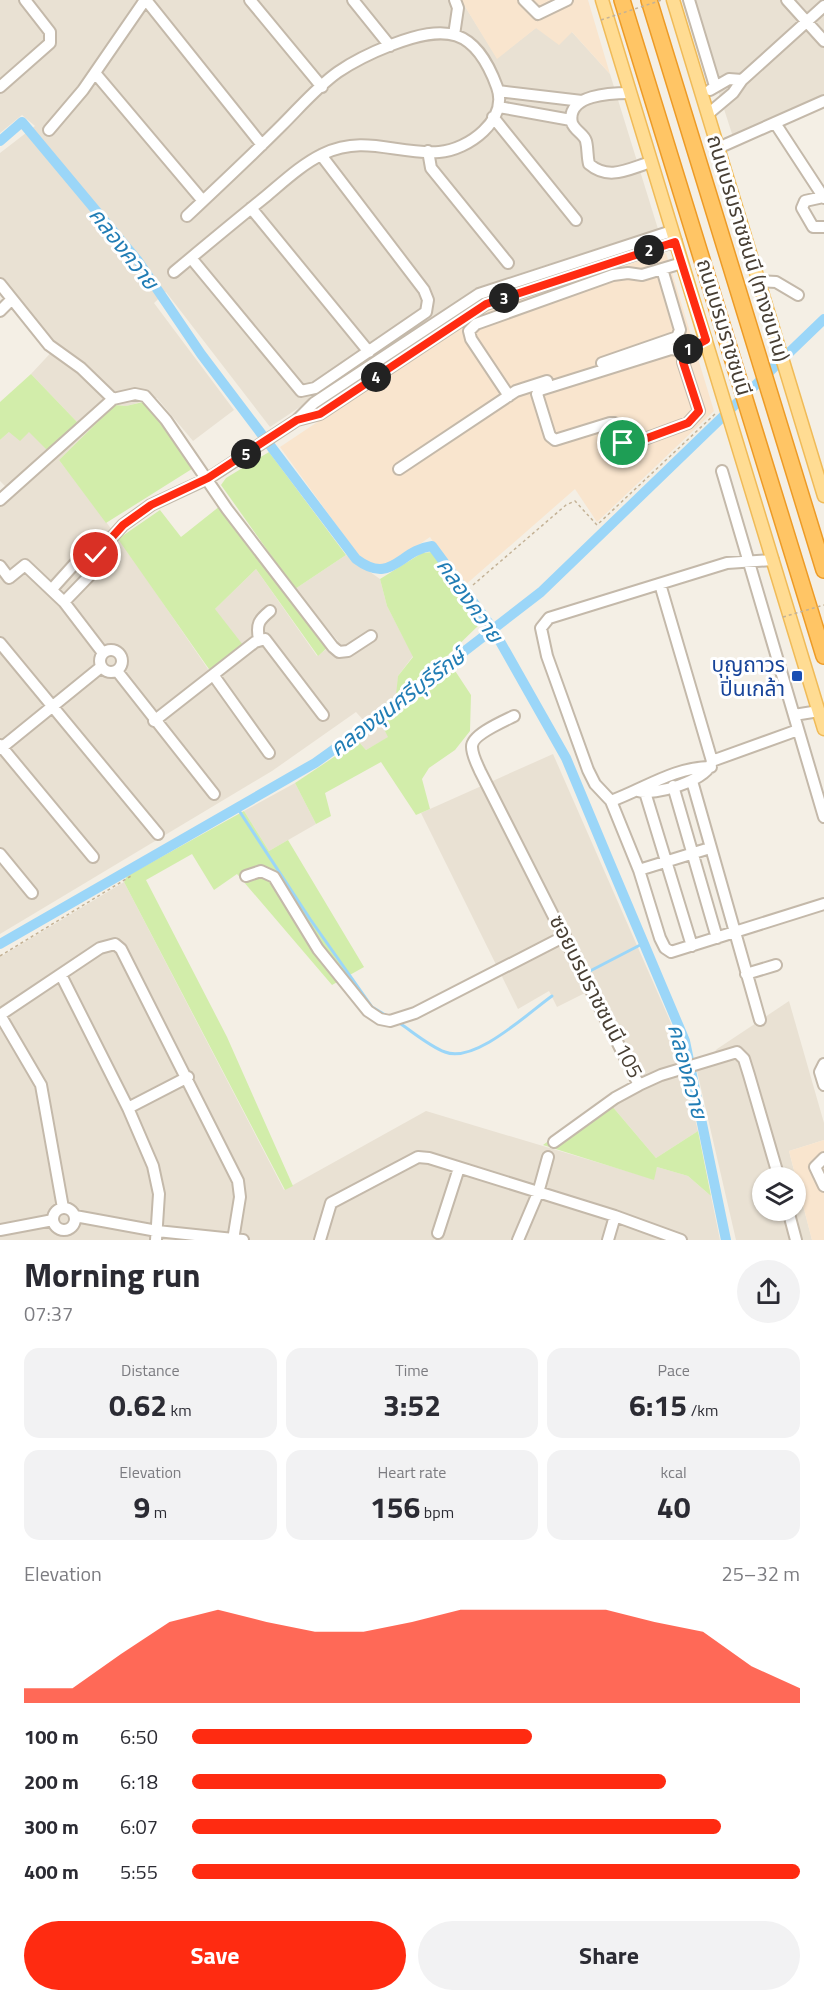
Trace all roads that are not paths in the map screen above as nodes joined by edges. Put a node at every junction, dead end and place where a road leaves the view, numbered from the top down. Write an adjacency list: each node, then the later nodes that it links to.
1 (25, 0): 22 (street)
2 (146, 0): 19 (street); 35 (street)
3 (250, 0): 23 (street)
4 (353, 0): 18 (street)
5 (455, 0): 16 (street)
6 (524, 0): 7 (street)
7 (567, 0)
8 (602, 0): 25 (main road)
9 (622, 0): 80 (highway, ถนนบรมราชชนนี)
10 (649, 0): 71 (highway, ถนนบรมราชชนนี)
11 (673, 0): 26 (main road, ถนนบรมราชชนนี (ทางขนาน))
12 (689, 0): 21 (street)
13 (787, 0): 15 (street)
14 (824, 6): 15 (street)
15 (806, 22): 17 (street); 20 (street)
16 (454, 35): 18 (street); 24 (street)
17 (824, 41)
18 (390, 46): 23 (street)
19 (95, 73): 34 (street); 41 (street)
20 (742, 80): 21 (street); 30 (street)
21 (715, 86): 26 (street)
22 (0, 87)
23 (322, 87): 35 (street)
24 (498, 91): 27 (street); 29 (street)
25 (630, 93): 27 (street); 39 (main road)
26 (702, 94): 30 (main road, ถนนบรมราชชนนี (ทางขนาน))
27 (582, 101): 32 (street)
28 (824, 101): 33 (street)
29 (499, 107): 31 (street); 32 (street)
30 (708, 114): 36 (main road, ถนนบรมราชชนนี (ทางขนาน))
31 (493, 117): 37 (street); 44 (street)
32 (571, 120): 39 (street)
33 (775, 123): 36 (street); 40 (street)
34 (49, 130)
35 (262, 145): 41 (street)
36 (718, 148): 52 (main road, ถนนบรมราชชนนี (ทางขนาน))
37 (428, 151): 38 (street); 49 (street)
38 (321, 155): 42 (street); 59 (street)
39 (651, 162): 46 (main road)
40 (824, 197): 45 (street)
41 (204, 201): 43 (street)
42 (251, 208): 47 (street); 59 (street)
43 (187, 216)
44 (576, 220)
45 (824, 227)
46 (674, 236): 48 (main road); 64 (street)
47 (191, 258): 51 (street); 59 (street)
48 (682, 262): 50 (street); 57 (main road)
49 (508, 263)
50 (662, 269): 60 (street); 60 (street)
51 (174, 272)
52 (759, 281): 54 (street); 65 (main road, ถนนบรมราชชนนี (ทางขนาน))
53 (0, 284): 55 (street)
54 (798, 295)
55 (12, 299): 56 (street); 61 (street)
56 (0, 311)
57 (706, 340): 58 (street); 69 (main road)
58 (685, 351): 58 (street)
59 (369, 352)
60 (509, 396): 62 (street)
61 (114, 399): 64 (street); 66 (street)
62 (399, 470)
63 (722, 471): 68 (street)
64 (208, 478): 67 (street); 76 (street)
65 (824, 496)
66 (0, 500)
67 (96, 555): 73 (street); 74 (street)
68 (749, 560): 69 (street); 72 (street); 87 (street)
69 (773, 560): 85 (main road)
70 (0, 566): 73 (street)
71 (824, 570)
72 (660, 584): 94 (street); 99 (street)
73 (51, 589): 74 (street)
74 (64, 602): 79 (street)
75 (270, 611): 77 (street)
76 (371, 636)
77 (259, 639): 83 (street); 86 (street)
78 (0, 643): 84 (street)
79 (103, 653): 81 (street); 82 (street)
80 (824, 656)
81 (101, 667): 82 (street); 84 (street)
82 (117, 671): 89 (street)
83 (214, 676): 89 (street); 93 (street)
84 (52, 707): 92 (street); 101 (street)
85 (819, 711): 87 (street); 90 (main road)
86 (322, 715)
87 (794, 715): 91 (street)
88 (514, 716): 112 (street, ซอยบรมราชชนนี 105)
89 (154, 721): 98 (street)
90 (824, 729)
91 (798, 730): 94 (street); 100 (street)
92 (1, 747): 105 (street)
93 (269, 753)
94 (712, 764): 95 (street); 97 (street)
95 (692, 781): 96 (street); 102 (street)
96 (673, 786): 97 (street); 104 (street)
97 (642, 790): 99 (street); 106 (street)
98 (214, 794)
99 (611, 801): 107 (street)
100 (824, 817)
101 (158, 834)
102 (710, 848): 104 (street); 111 (street)
103 (0, 854): 109 (street)
104 (692, 854): 106 (street); 113 (street)
105 (93, 857)
106 (667, 861): 107 (street); 114 (street)
107 (639, 870): 114 (street)
108 (246, 876): 112 (street)
109 (32, 893)
110 (824, 904): 111 (street)
111 (734, 933): 113 (street); 116 (street)
112 (565, 936): 122 (street, ซอยบรมราชชนนี 105)
113 (717, 938): 114 (street)
114 (692, 946)
115 (776, 965): 116 (street)
116 (746, 974): 119 (street)
117 (61, 975): 118 (street); 121 (street); 124 (street)
118 (0, 1015): 132 (street)
119 (760, 1020)
120 (824, 1064): 123 (street)
121 (188, 1077): 124 (street); 141 (street)
122 (639, 1085): 125 (street); 128 (street, ซอยบรมราชชนนี 105)
123 (824, 1085)
124 (128, 1108): 140 (street)
125 (554, 1143)
126 (548, 1157): 131 (street)
127 (824, 1158): 130 (street)
128 (776, 1167)
129 (459, 1168): 131 (street); 138 (street); 142 (street)
130 (824, 1186)
131 (538, 1193): 134 (street); 143 (street)
132 (63, 1208): 133 (street); 135 (street)
133 (75, 1216): 139 (street); 140 (street)
134 (615, 1216): 144 (street); 145 (street)
135 (53, 1220): 137 (street); 139 (street)
136 (791, 1221): 146 (street)
137 (0, 1230)
138 (438, 1233)
139 (67, 1235)
140 (157, 1235): 141 (street)
141 (237, 1239)
142 (320, 1240)
143 (518, 1240)
144 (608, 1240)
145 (681, 1240)
146 (796, 1240)

